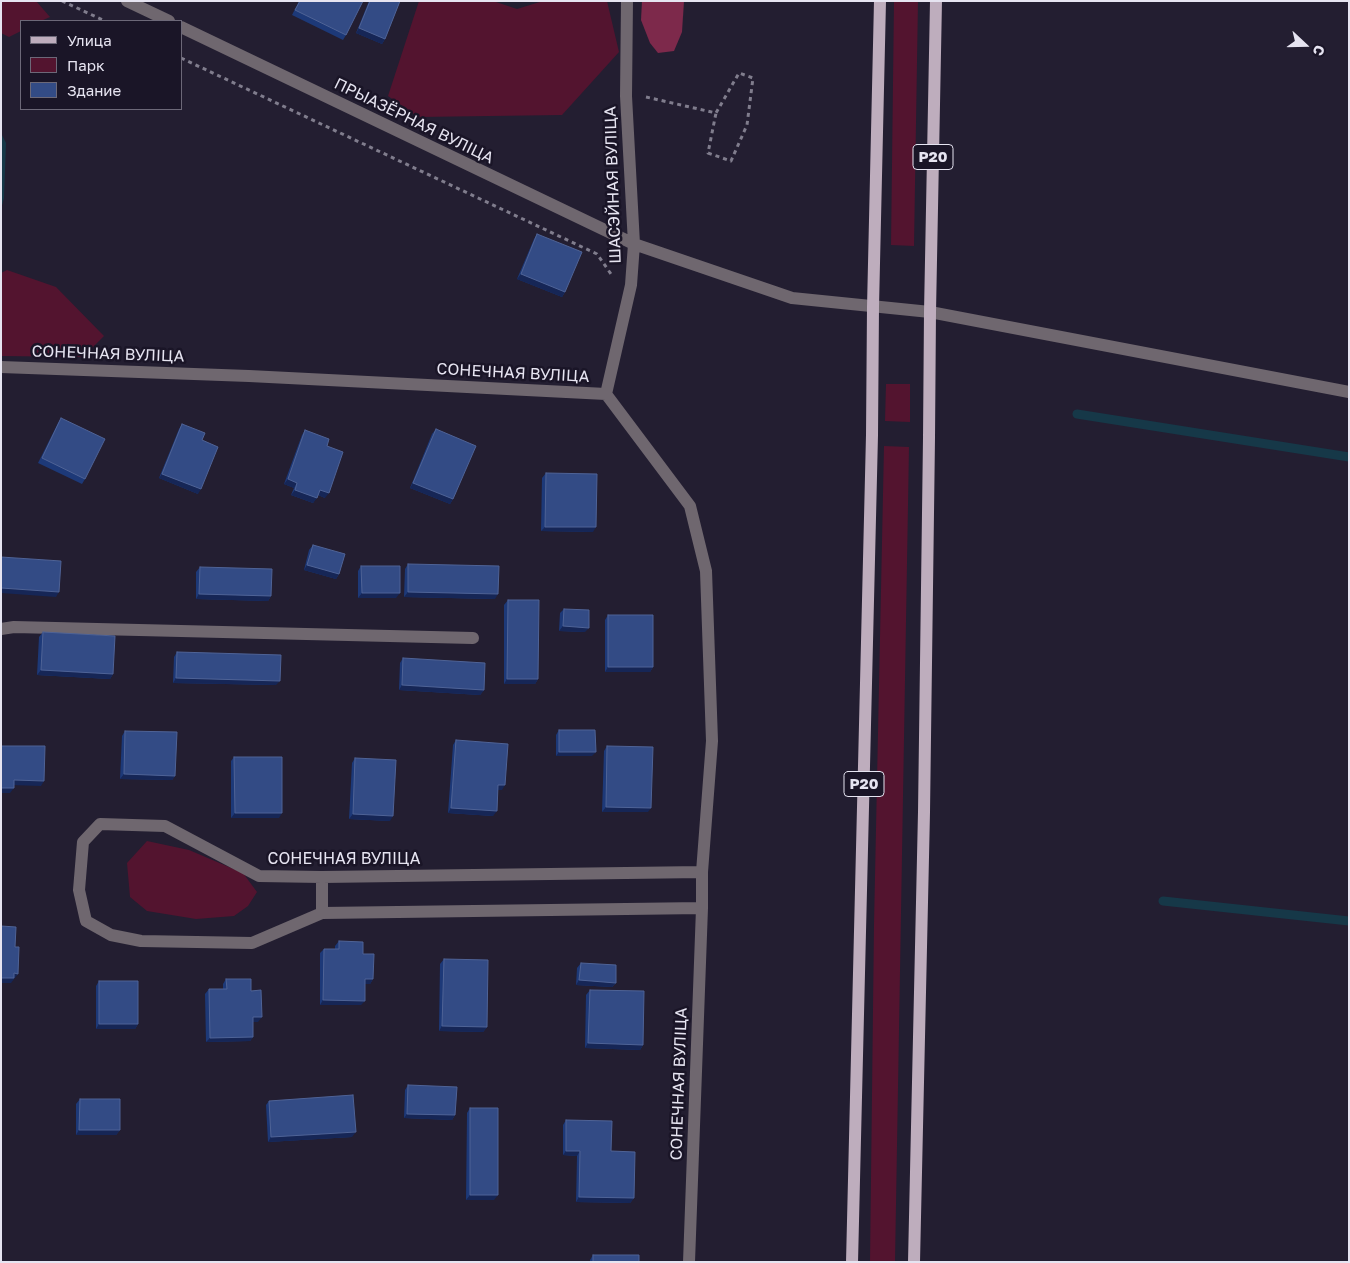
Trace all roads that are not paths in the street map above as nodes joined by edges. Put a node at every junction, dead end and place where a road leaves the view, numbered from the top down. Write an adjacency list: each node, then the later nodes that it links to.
1 (127, 1): 5 (street)
2 (627, 1): 7 (street, ШАСЭЙНАЯ ВУЛІЦА)
3 (880, 1): 8 (main road, Р20)
4 (936, 1): 9 (main road, Р20)
5 (167, 20)
6 (182, 27): 7 (street, ПРЫАЗЁРНАЯ ВУЛІЦА)
7 (634, 244): 8 (street, ПРЫАЗЁРНАЯ ВУЛІЦА); 12 (street, ШАСЭЙНАЯ ВУЛІЦА)
8 (873, 307): 9 (street, ПРЫАЗЁРНАЯ ВУЛІЦА); 20 (main road, Р20)
9 (930, 312): 11 (street, ПРЫАЗЁРНАЯ ВУЛІЦА); 21 (main road, Р20)
10 (1, 367): 12 (street, СОНЕЧНАЯ ВУЛІЦА)
11 (1349, 392)
12 (606, 394): 15 (street, СОНЕЧНАЯ ВУЛІЦА)
13 (1, 629): 14 (street)
14 (473, 638)
15 (702, 872): 16 (street, СОНЕЧНАЯ ВУЛІЦА); 17 (street, СОНЕЧНАЯ ВУЛІЦА)
16 (322, 876): 18 (street); 18 (street, СОНЕЧНАЯ ВУЛІЦА)
17 (702, 908): 18 (street, СОНЕЧНАЯ ВУЛІЦА); 19 (street, СОНЕЧНАЯ ВУЛІЦА)
18 (322, 913)
19 (689, 1262)
20 (852, 1262)
21 (914, 1262)

